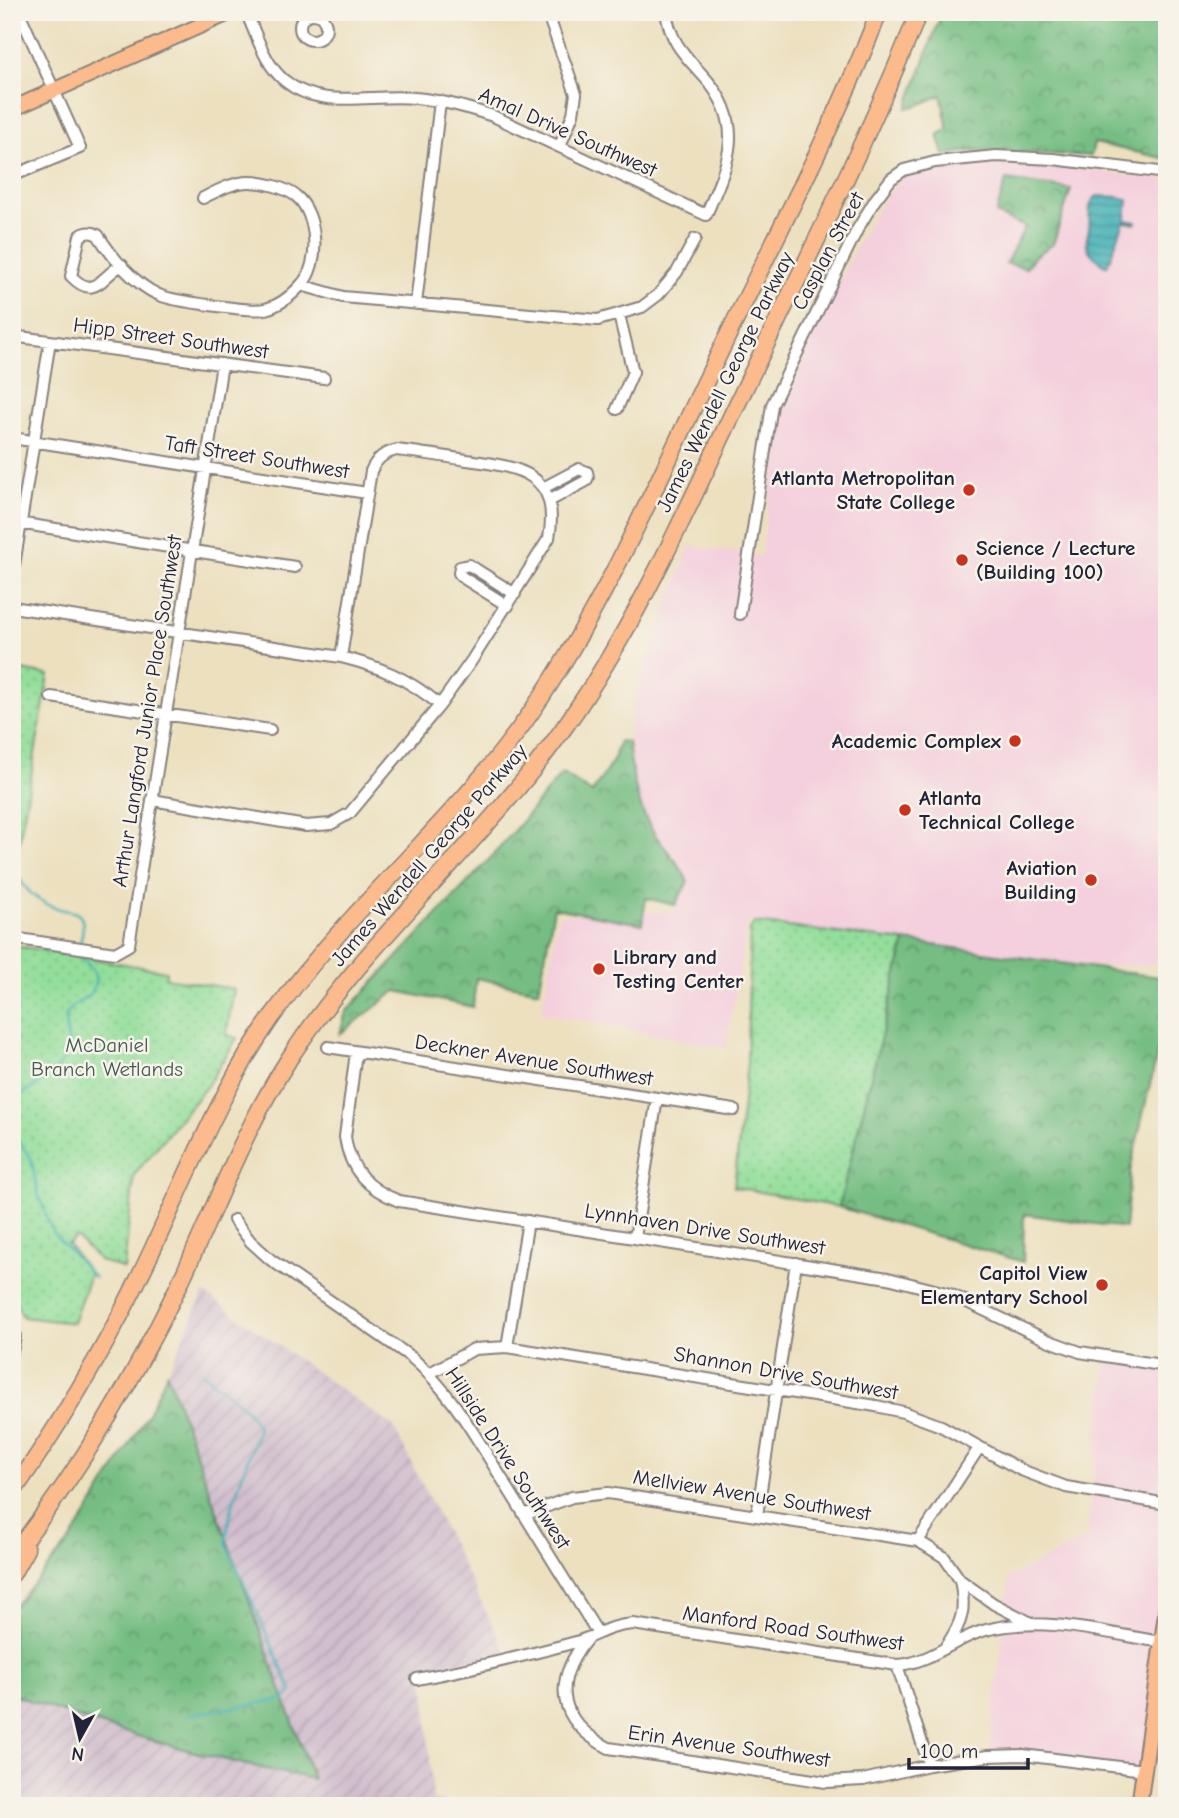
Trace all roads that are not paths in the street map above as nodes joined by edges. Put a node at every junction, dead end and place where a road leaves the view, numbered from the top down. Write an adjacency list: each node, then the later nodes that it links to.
1 (231, 12): 8 (main road)
2 (246, 12): 9 (street, Amal Drive Southwest)
3 (547, 12): 11 (street)
4 (666, 12): 11 (street, Amal Drive Southwest)
5 (878, 12): 62 (highway, James Wendell George Parkway)
6 (919, 12): 64 (highway, James Wendell George Parkway)
7 (19, 15): 8 (street)
8 (54, 91): 10 (main road); 13 (street)
9 (440, 101): 11 (street, Amal Drive Southwest); 18 (street)
10 (12, 109)
11 (560, 146)
12 (1167, 173): 38 (street, Casplan Street)
13 (12, 176)
14 (203, 198): 17 (street)
15 (695, 239): 19 (street)
16 (122, 265): 16 (street); 17 (street)
17 (301, 285): 18 (street)
18 (416, 304): 19 (street)
19 (620, 314): 24 (street)
20 (12, 335): 21 (street, Hipp Street Southwest)
21 (50, 341): 22 (street, Hipp Street Southwest); 26 (street)
22 (222, 364): 23 (street, Hipp Street Southwest); 27 (street, Arthur Langford Junior Place Southwest)
23 (324, 378)
24 (617, 409)
25 (12, 438): 26 (street, Taft Street Southwest)
26 (34, 442): 27 (street, Taft Street Southwest); 31 (street)
27 (205, 468): 29 (street, Taft Street Southwest); 32 (street, Arthur Langford Junior Place Southwest)
28 (543, 488): 29 (street, Taft Street Southwest); 30 (street); 30 (street)
29 (367, 493): 40 (street)
30 (549, 501): 35 (street)
31 (17, 523): 32 (street); 34 (street)
32 (192, 551): 33 (street); 39 (street, Arthur Langford Junior Place Southwest)
33 (295, 567)
34 (12, 578)
35 (515, 594): 36 (street); 36 (street)
36 (508, 606): 42 (street)
37 (12, 607): 39 (street)
38 (740, 614)
39 (178, 634): 40 (street); 43 (street, Arthur Langford Junior Place Southwest)
40 (341, 657): 42 (street)
41 (51, 697): 43 (street)
42 (440, 705): 45 (street)
43 (165, 716): 44 (street); 45 (street, Arthur Langford Junior Place Southwest)
44 (270, 730)
45 (152, 800): 46 (street, Arthur Langford Junior Place Southwest)
46 (12, 938)
47 (328, 1047): 48 (street, Deckner Avenue Southwest)
48 (356, 1052): 49 (street, Deckner Avenue Southwest); 52 (street, Lynnhaven Drive Southwest)
49 (657, 1098): 50 (street, Deckner Avenue Southwest); 53 (street)
50 (734, 1110)
51 (234, 1220): 59 (street, Hillside Drive Southwest)
52 (528, 1221): 53 (street, Lynnhaven Drive Southwest); 56 (street)
53 (635, 1238): 54 (street, Lynnhaven Drive Southwest)
54 (796, 1263): 58 (street, Lynnhaven Drive Southwest); 60 (street)
55 (12, 1312): 57 (street)
56 (507, 1347): 59 (street, Shannon Drive Southwest); 60 (street, Shannon Drive Southwest)
57 (12, 1351)
58 (1167, 1366)
59 (430, 1374): 65 (street, Hillside Drive Southwest)
60 (777, 1389): 61 (street, Shannon Drive Southwest); 66 (street)
61 (979, 1448): 63 (street, Shannon Drive Southwest); 67 (street)
62 (12, 1493)
63 (1167, 1504)
64 (50, 1507): 68 (highway, James Wendell George Parkway); 69 (highway)
65 (524, 1515): 66 (street, Mellview Avenue Southwest); 73 (street, Hillside Drive Southwest)
66 (757, 1515): 67 (street, Mellview Avenue Southwest)
67 (918, 1541): 70 (street, Mellview Avenue Southwest)
68 (12, 1556)
69 (12, 1574)
70 (960, 1580): 72 (street, Mellview Avenue Southwest); 75 (street)
71 (1167, 1606): 74 (main road)
72 (1031, 1623): 74 (street, Manford Road Southwest); 75 (street, Manford Road Southwest)
73 (592, 1636): 76 (street, Manford Road Southwest); 77 (street, Manford Road Southwest); 78 (street, Erin Avenue Southwest)
74 (1164, 1642): 79 (main road)
75 (944, 1649): 76 (street, Manford Road Southwest)
76 (897, 1665): 78 (street)
77 (418, 1679)
78 (929, 1765): 79 (street, Erin Avenue Southwest)
79 (1144, 1770): 80 (main road)
80 (1142, 1805)

